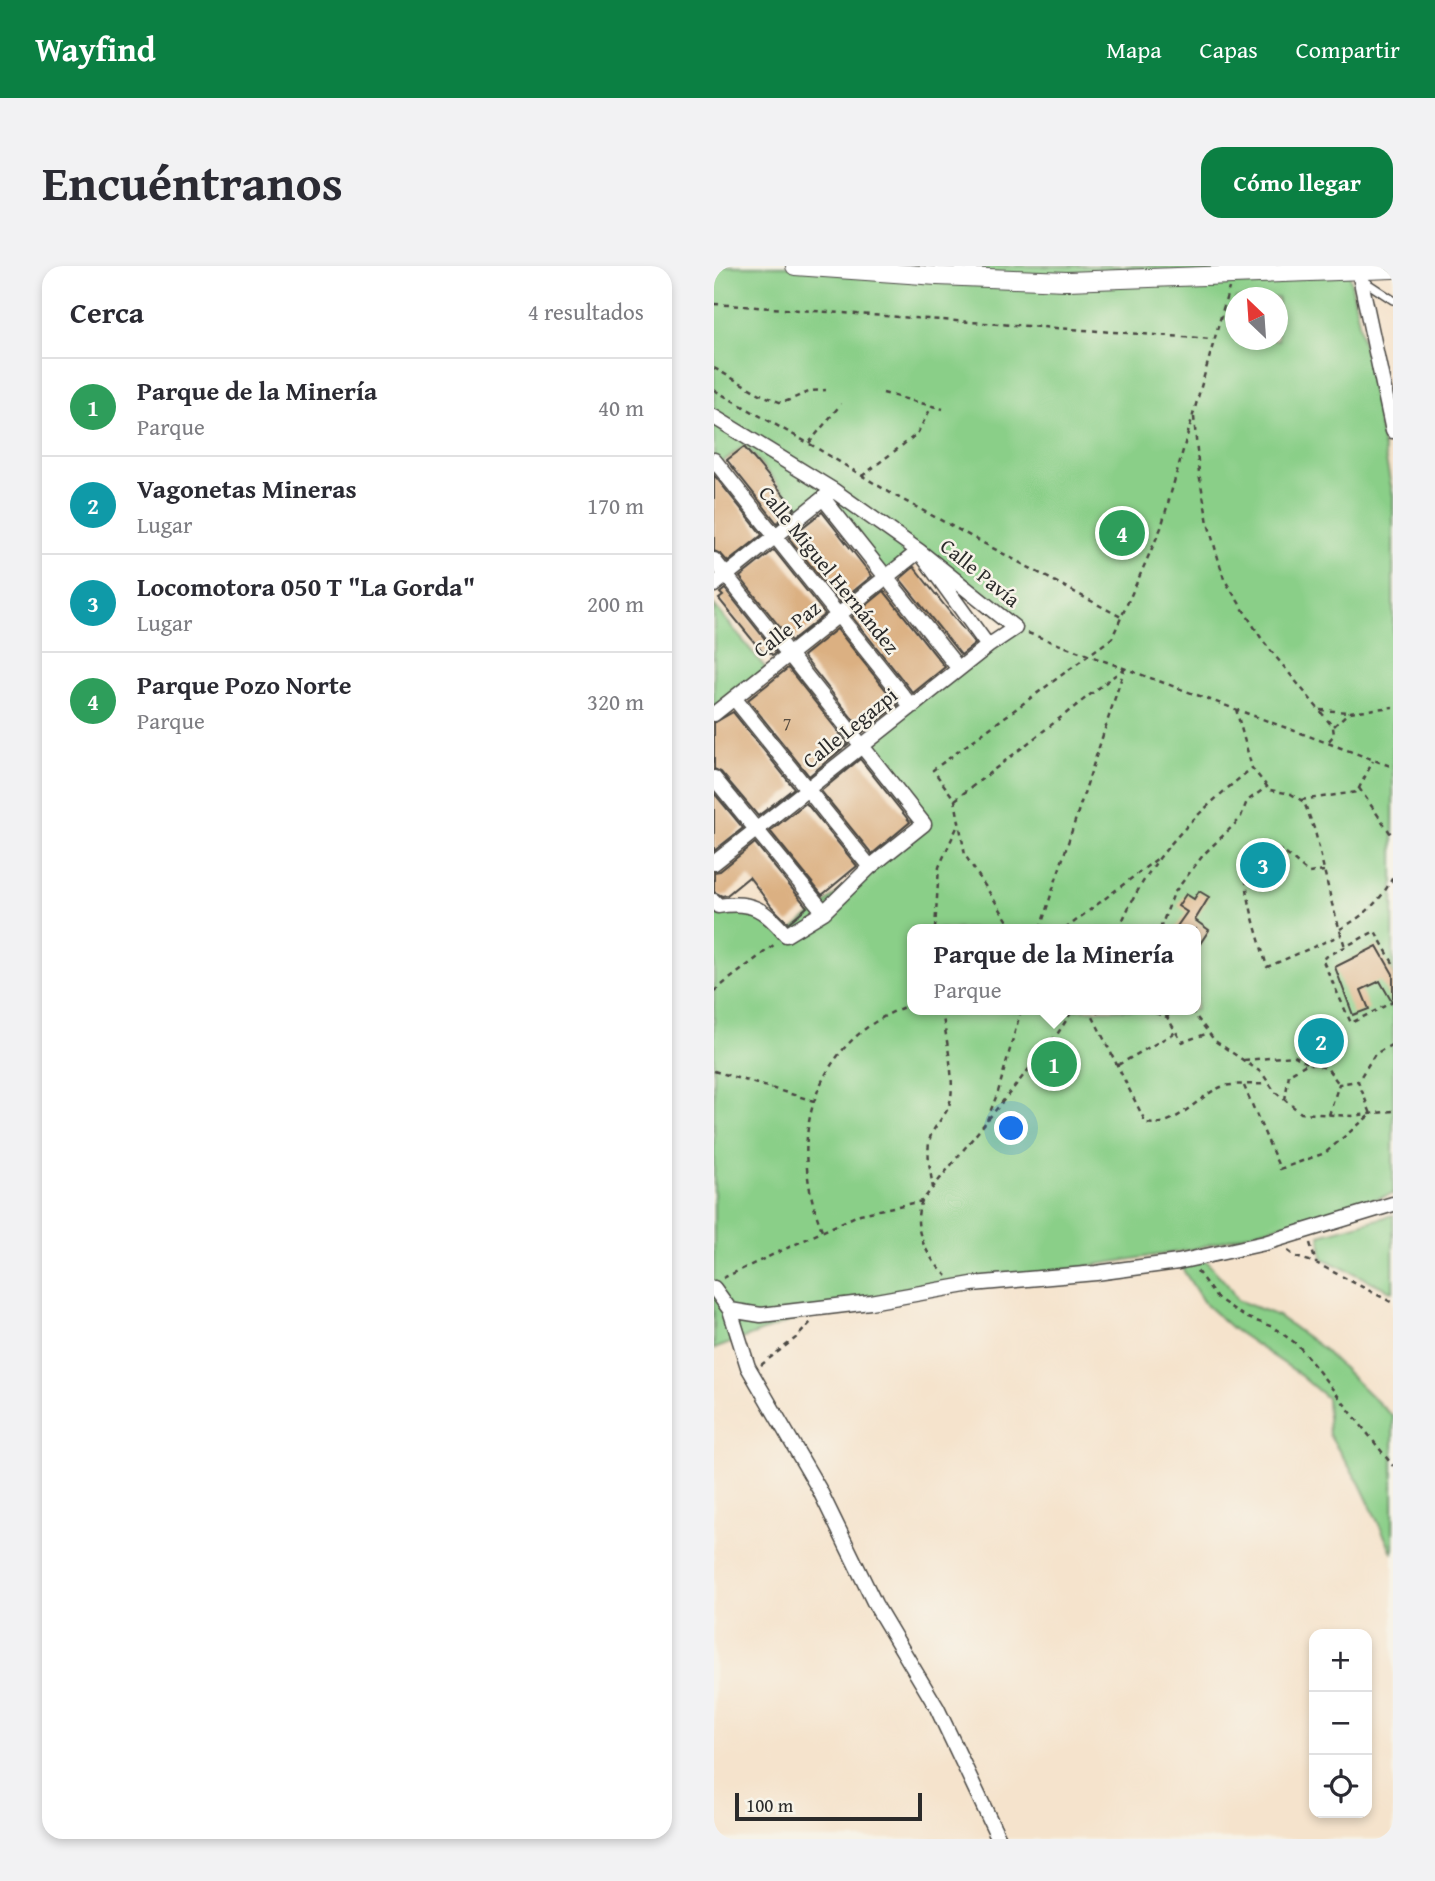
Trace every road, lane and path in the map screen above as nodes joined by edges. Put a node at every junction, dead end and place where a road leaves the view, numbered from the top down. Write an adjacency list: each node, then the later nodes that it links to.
1 (795, 266): 4 (street)
2 (1338, 269): 5 (street); 6 (street)
3 (1393, 270): 5 (street)
4 (937, 271): 6 (street)
5 (1360, 275): 7 (lane); 19 (street)
6 (1233, 276): 9 (path)
7 (1393, 300)
8 (714, 304): 9 (path)
9 (1215, 339): 17 (path)
10 (714, 368): 12 (path)
11 (714, 390): 20 (path)
12 (826, 390)
13 (883, 394): 15 (path)
14 (841, 404): 20 (path)
15 (932, 406): 16 (path); 22 (path)
16 (943, 409)
17 (1194, 414): 31 (path); 42 (path)
18 (714, 417): 23 (street, Calle Pavía)
19 (1393, 430)
20 (809, 443): 22 (path)
21 (714, 460): 24 (street, Calle Miguel Hernández)
22 (862, 476): 31 (path)
23 (828, 494): 24 (street); 25 (street, Calle Pavía); 28 (street)
24 (775, 536): 27 (street); 30 (street, Calle Miguel Hernández)
25 (919, 551): 28 (street, Calle Paz); 32 (street, Calle Pavía); 33 (street, Calle Pavía)
26 (714, 560): 27 (street)
27 (726, 575): 29 (street); 34 (street)
28 (886, 577): 30 (street, Calle Paz); 37 (street)
29 (714, 585)
30 (838, 616): 34 (street, Calle Paz); 39 (street, Calle Miguel Hernández)
31 (1121, 617): 35 (path)
32 (1014, 628): 33 (street, Calle Legazpi); 35 (path)
33 (988, 646): 37 (street, Calle Legazpi)
34 (790, 654): 38 (street, Calle Paz); 47 (street)
35 (1089, 654): 36 (path); 55 (path)
36 (1125, 667): 41 (path); 55 (path); 69 (path)
37 (959, 669): 39 (street, Calle Legazpi)
38 (734, 698): 44 (street, Calle Paz); 53 (street)
39 (911, 706): 47 (street, Calle Legazpi)
40 (1393, 707): 43 (path)
41 (1236, 709): 46 (path); 50 (path)
42 (1320, 710): 43 (path); 45 (path)
43 (1349, 712): 45 (path)
44 (714, 714)
45 (1333, 727): 46 (path)
46 (1327, 743): 48 (path)
47 (863, 745): 53 (street, Calle Legazpi); 62 (street)
48 (1374, 760): 49 (path); 54 (path)
49 (1393, 767)
50 (1252, 768): 52 (path); 60 (path)
51 (714, 778): 58 (street)
52 (1268, 786): 56 (path); 72 (path)
53 (809, 788): 58 (street, Calle Legazpi); 62 (street)
54 (1359, 788): 56 (path); 59 (path)
55 (955, 800): 57 (path)
56 (1301, 800): 63 (path)
57 (959, 823): 67 (path); 68 (path)
58 (755, 830): 61 (street, Calle Legazpi); 66 (street)
59 (1393, 837)
60 (1160, 856): 70 (path); 71 (path)
61 (714, 863)
62 (870, 867): 66 (street)
63 (1324, 871): 73 (path); 75 (path)
64 (1393, 877): 73 (path)
65 (714, 901): 74 (street)
66 (824, 912): 74 (street)
67 (935, 924)
68 (1010, 924)
69 (1042, 924)
70 (1072, 924)
71 (1121, 924)
72 (1162, 924)
73 (1340, 929): 75 (path)
74 (786, 935): 78 (path)
75 (1341, 935): 76 (path)
76 (1345, 947): 77 (path); 79 (path)
77 (1393, 963)
78 (714, 991)
79 (1393, 1002)
80 (907, 1006): 101 (path)
81 (943, 1015): 106 (path)
82 (1020, 1015): 105 (path)
83 (1070, 1015): 105 (path)
84 (1095, 1015): 94 (path)
85 (1161, 1015): 88 (path)
86 (1170, 1015): 88 (path)
87 (1195, 1015): 90 (path)
88 (1167, 1017): 89 (path)
89 (1176, 1032): 90 (path); 94 (path)
90 (1209, 1034): 92 (path)
91 (1393, 1044): 96 (path)
92 (1244, 1060): 93 (path); 100 (path)
93 (1308, 1063): 98 (path); 100 (path)
94 (1118, 1065): 99 (path)
95 (714, 1071): 101 (path)
96 (1358, 1081): 98 (path); 103 (path)
97 (1266, 1084): 99 (path)
98 (1339, 1084): 104 (path)
99 (1244, 1086): 103 (path)
100 (1285, 1100): 104 (path)
101 (814, 1101): 109 (path)
102 (1393, 1111): 103 (path)
103 (1371, 1114): 104 (path)
104 (1329, 1115)
105 (985, 1124): 106 (path)
106 (933, 1189): 107 (path)
107 (922, 1201): 109 (path); 115 (path)
108 (1393, 1204): 110 (street)
109 (822, 1230): 114 (path)
110 (1307, 1230): 111 (street); 113 (path)
111 (1274, 1240): 112 (street); 113 (path)
112 (1189, 1259): 115 (street); 121 (path)
113 (1316, 1263): 117 (path)
114 (714, 1282)
115 (960, 1286): 118 (street)
116 (714, 1288): 119 (street)
117 (1393, 1303)
118 (817, 1309): 119 (street); 120 (path)
119 (730, 1310): 120 (street)
120 (752, 1374): 122 (street)
121 (1393, 1466)
122 (999, 1839)

